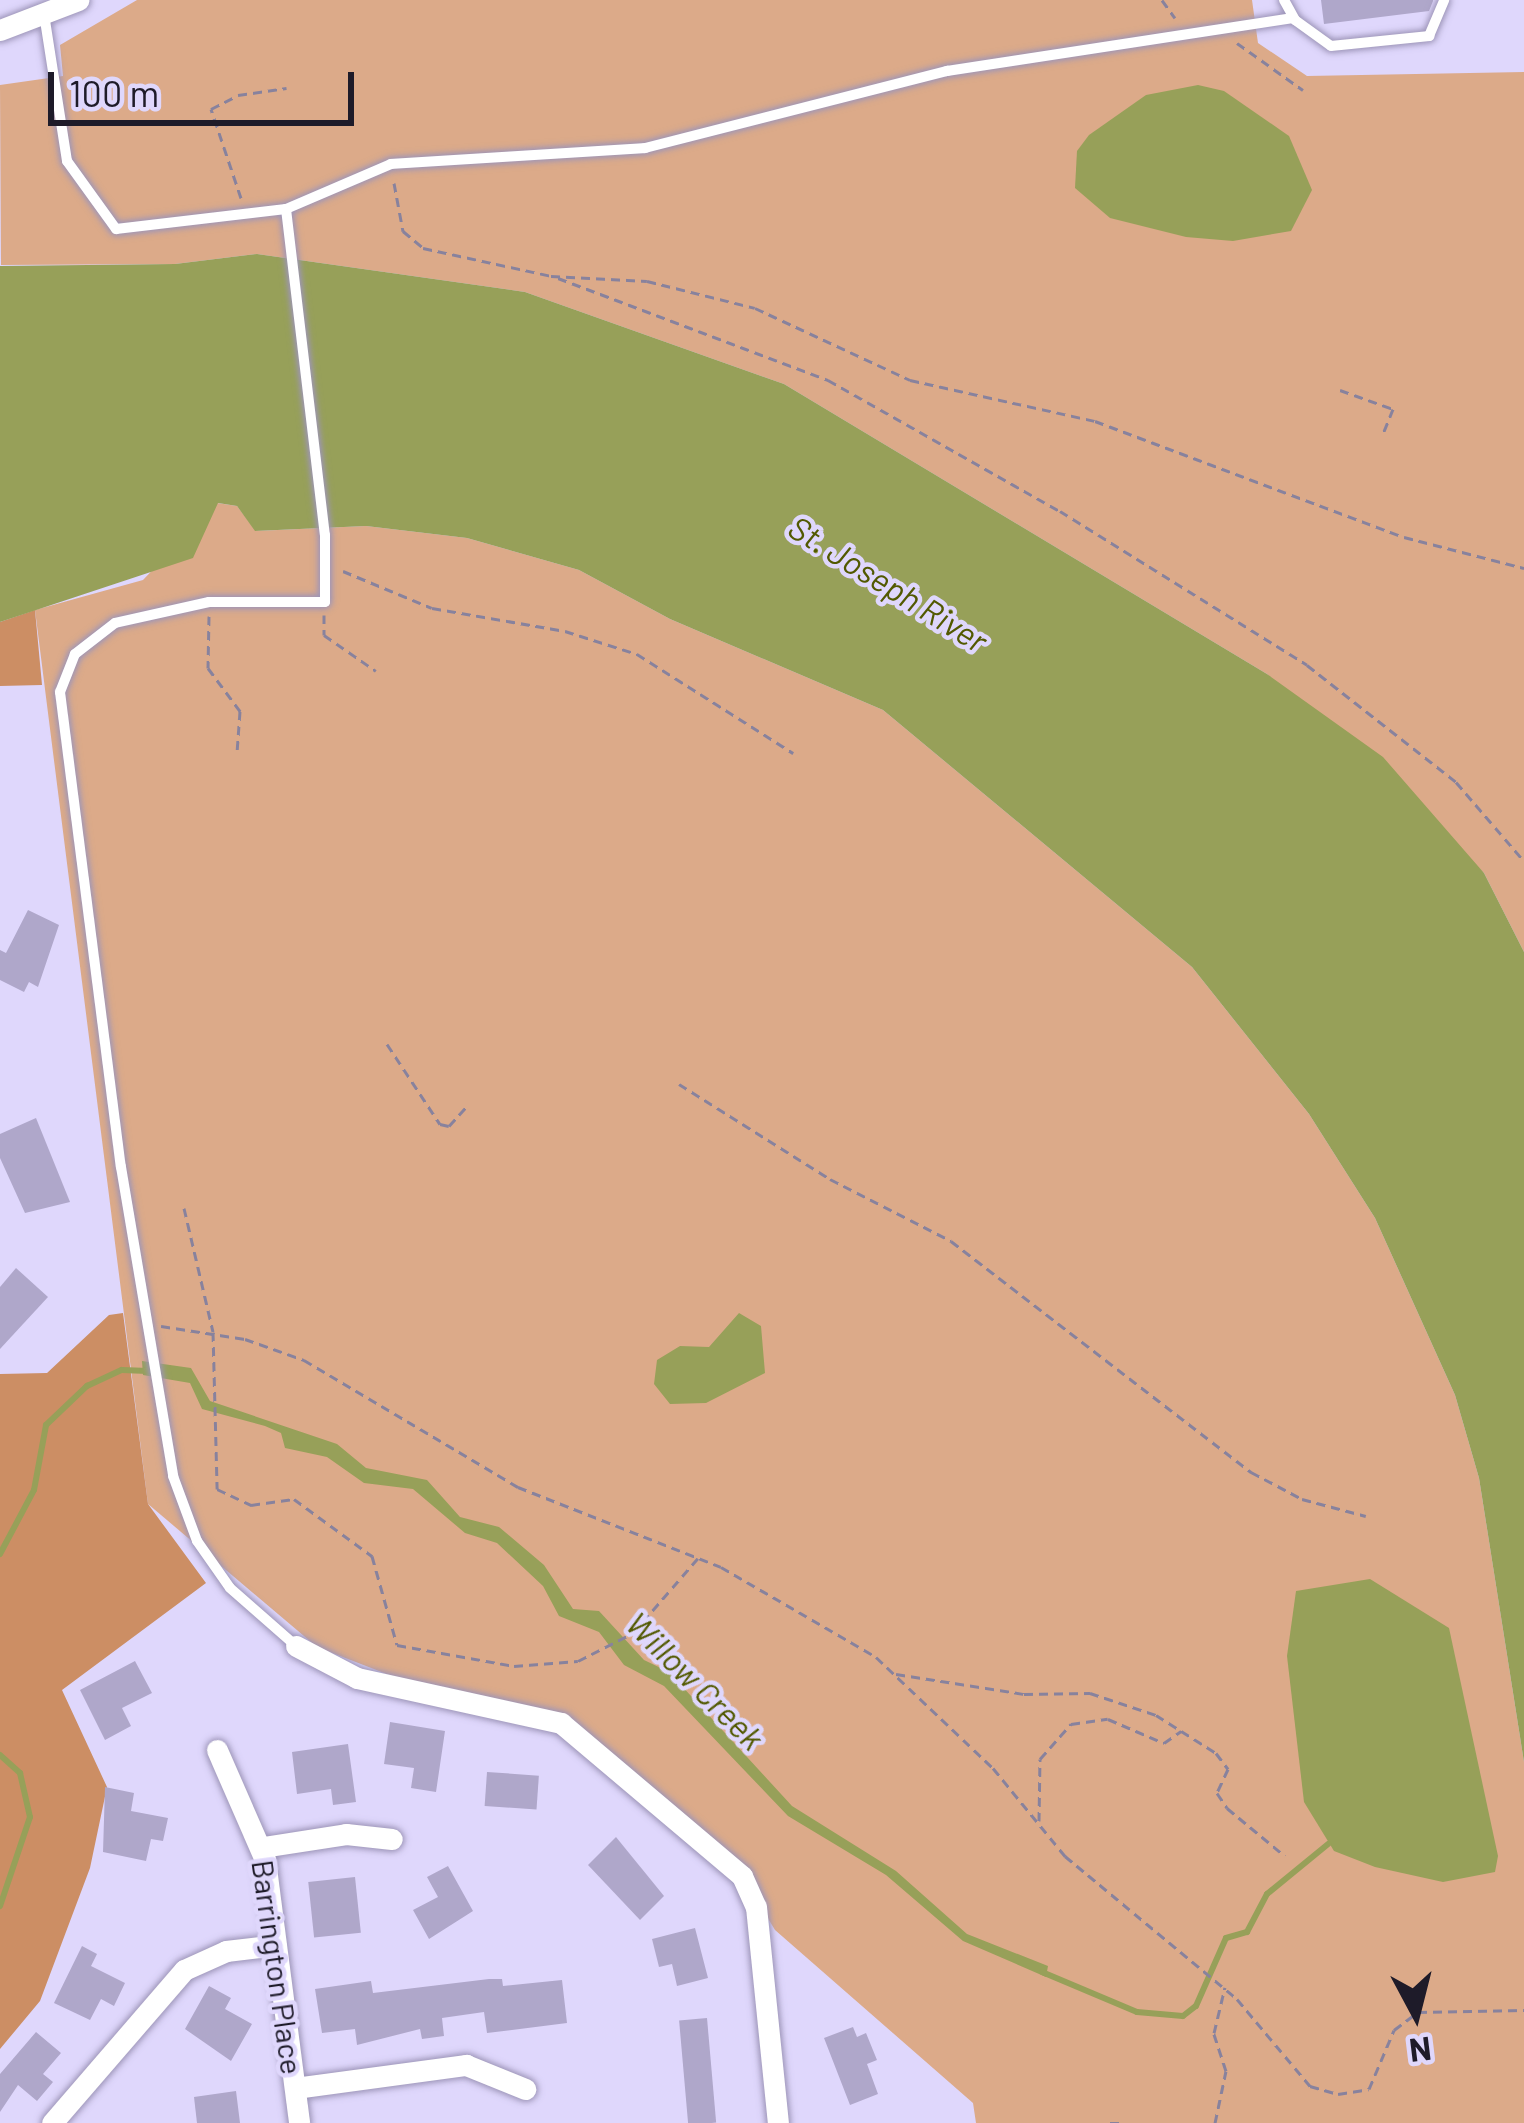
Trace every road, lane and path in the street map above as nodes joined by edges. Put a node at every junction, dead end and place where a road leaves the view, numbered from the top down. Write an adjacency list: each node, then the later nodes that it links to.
1 (77, 0): 5 (street)
2 (1162, 0): 8 (path)
3 (1284, 0): 6 (lane)
4 (1444, 0): 6 (lane)
5 (36, 10): 7 (street); 13 (lane)
6 (1293, 18): 8 (lane)
7 (0, 31)
8 (1202, 34): 10 (path); 11 (lane)
9 (287, 88): 13 (path)
10 (1303, 90)
11 (392, 164): 12 (lane); 14 (path)
12 (286, 208): 13 (lane); 17 (lane)
13 (246, 211)
14 (551, 276): 18 (path); 24 (path)
15 (1340, 390): 16 (path)
16 (1382, 436)
17 (325, 553): 20 (lane); 23 (path)
18 (1524, 568)
19 (209, 602): 20 (lane); 22 (path); 29 (lane)
20 (325, 602): 21 (path)
21 (376, 671)
22 (237, 753)
23 (793, 753)
24 (1524, 861)
25 (387, 1044): 27 (path)
26 (680, 1084): 31 (path)
27 (468, 1105)
28 (184, 1208): 30 (path)
29 (148, 1326): 30 (path); 33 (lane)
30 (213, 1331): 32 (path); 32 (path)
31 (1366, 1516)
32 (698, 1558): 34 (path)
33 (296, 1646): 48 (street)
34 (894, 1674): 35 (path); 37 (path)
35 (1183, 1728): 37 (path); 40 (path)
36 (218, 1750): 39 (street, Barrington Place)
37 (1040, 1822): 42 (path)
38 (392, 1839): 39 (street)
39 (262, 1847): 41 (street, Barrington Place)
40 (1285, 1856)
41 (276, 1945): 44 (street, Barrington Place); 46 (street)
42 (1225, 1987): 43 (path); 51 (path)
43 (1524, 2010)
44 (295, 2088): 45 (street); 47 (street, Barrington Place)
45 (525, 2089)
46 (52, 2123)
47 (299, 2123)
48 (778, 2123)
49 (1110, 2123): 50 (path)
50 (1126, 2123)
51 (1216, 2123)

